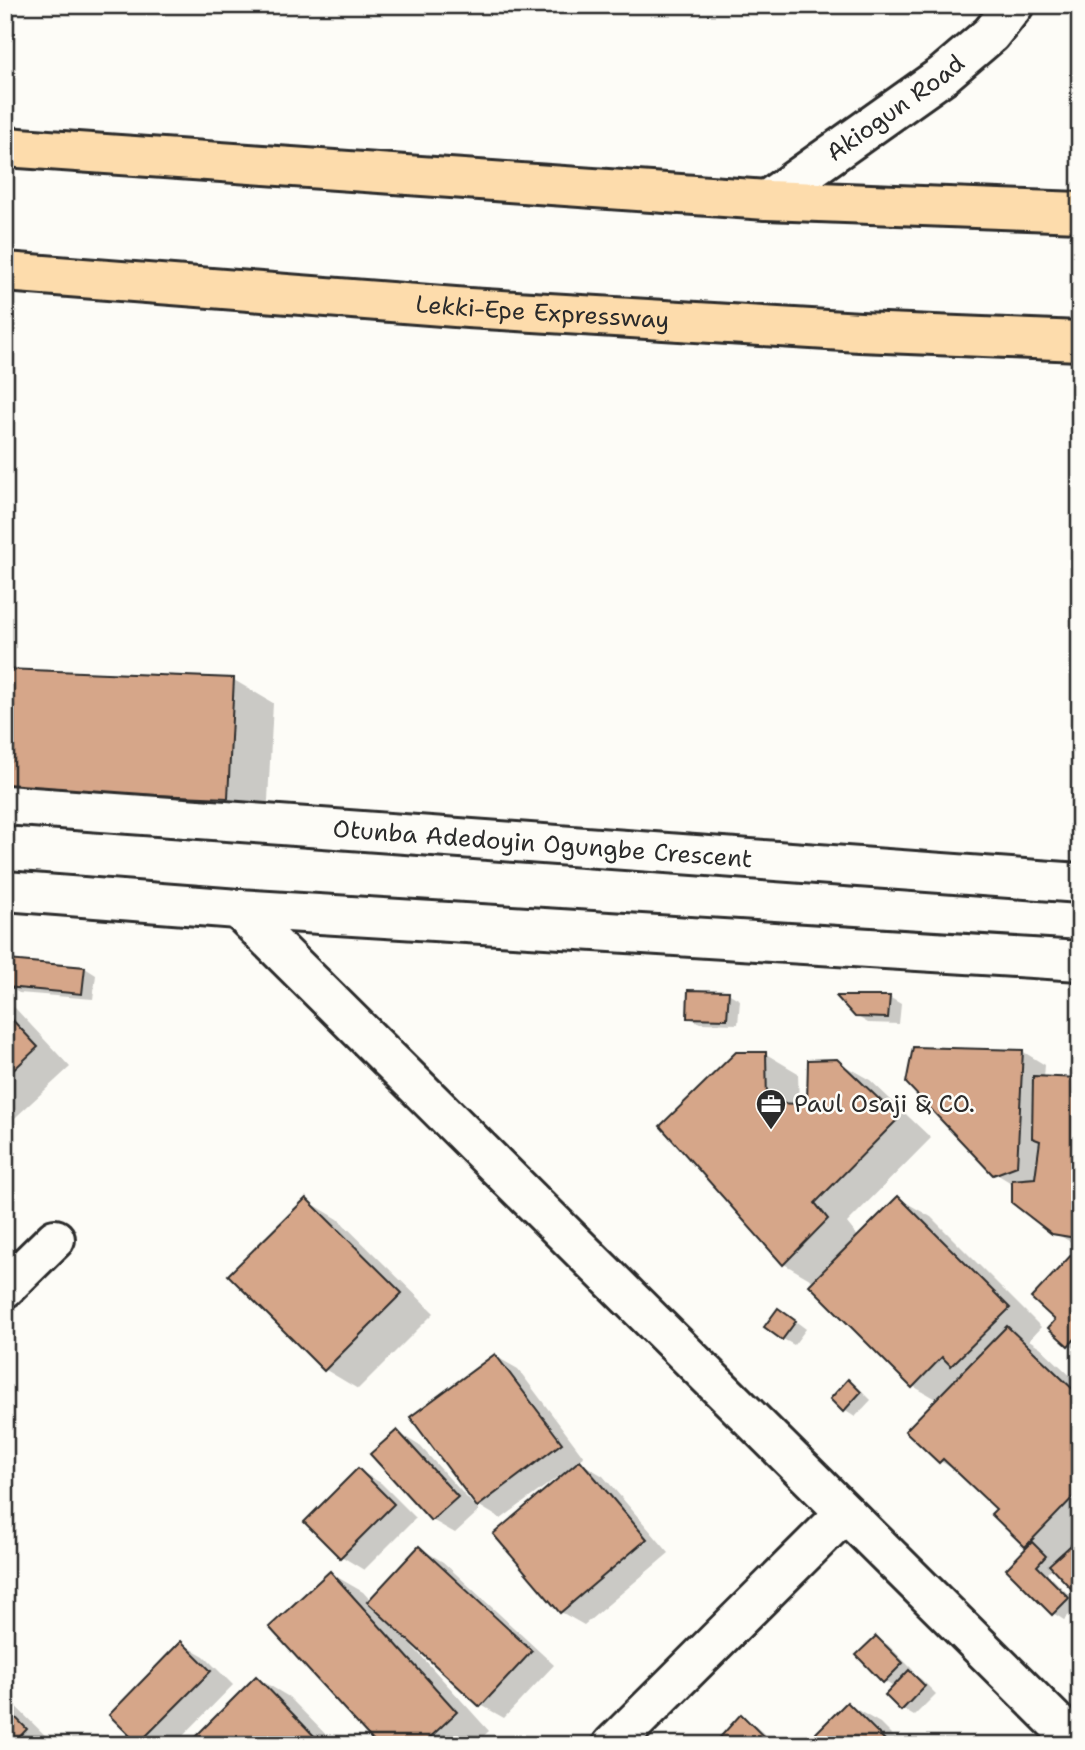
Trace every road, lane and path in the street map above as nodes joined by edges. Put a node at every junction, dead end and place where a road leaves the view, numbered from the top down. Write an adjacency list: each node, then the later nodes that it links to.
1 (1014, 5): 3 (street, Akiogun Road)
2 (5, 147): 3 (highway)
3 (767, 200): 4 (highway)
4 (1080, 212)
5 (5, 272): 6 (highway, Lekki-Epe Expressway)
6 (1080, 341)
7 (5, 805): 8 (street, Otunba Adedoyin Ogungbe Crescent)
8 (1080, 883)
9 (5, 891): 10 (street)
10 (238, 909): 11 (street); 14 (street)
11 (1080, 961)
12 (55, 1239): 13 (street)
13 (5, 1288)
14 (845, 1513): 15 (street); 16 (street)
15 (612, 1745)
16 (1079, 1745)

